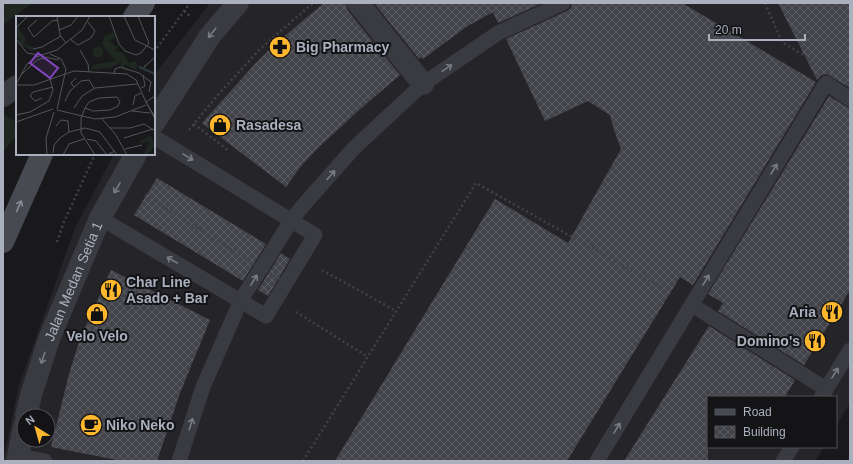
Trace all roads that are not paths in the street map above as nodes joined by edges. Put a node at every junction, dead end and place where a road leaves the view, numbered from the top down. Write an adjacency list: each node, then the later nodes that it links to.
1 (238, 3): 10 (street, one-way to 10)
2 (358, 3): 6 (street)
3 (562, 3): 6 (lane, one-way to 3)
4 (140, 8): 5 (street)
5 (125, 16)
6 (423, 84): 15 (lane, one-way to 6)
7 (16, 87): 8 (street)
8 (3, 96)
9 (850, 98): 18 (lane, one-way to 9)
10 (155, 121)
11 (155, 138): 15 (lane, one-way to 15)
12 (42, 155): 16 (street, one-way to 12)
13 (135, 155): 14 (street, Jalan Medan Setia 1, one-way to 14)
14 (100, 218): 17 (lane, one-way to 14); 21 (street, Jalan Medan Setia 1, one-way to 21)
15 (291, 221): 17 (lane, one-way to 15); 17 (lane)
16 (3, 242)
17 (241, 300): 26 (lane, one-way to 17)
18 (692, 304): 20 (lane); 27 (lane, one-way to 18)
19 (850, 350): 20 (lane, one-way to 19)
20 (824, 393)
21 (28, 408)
22 (19, 448): 24 (street)
23 (791, 448): 28 (lane)
24 (17, 458): 25 (lane)
25 (45, 461)
26 (179, 461)
27 (597, 461)
28 (783, 461)

